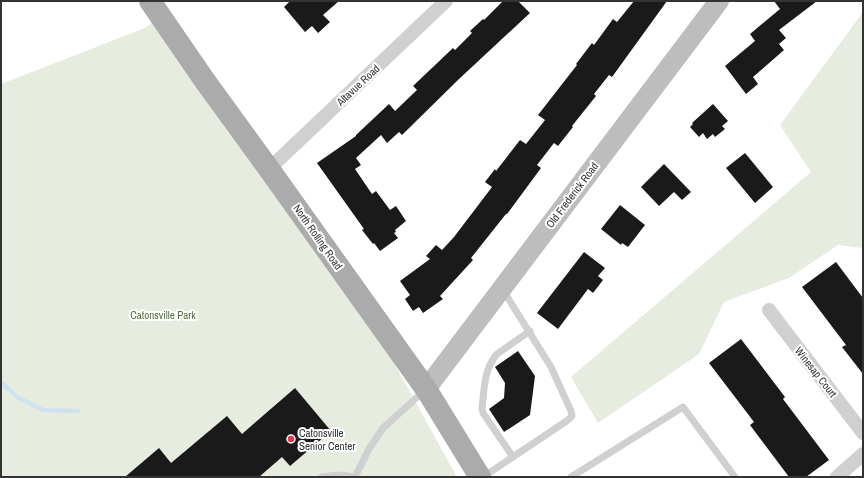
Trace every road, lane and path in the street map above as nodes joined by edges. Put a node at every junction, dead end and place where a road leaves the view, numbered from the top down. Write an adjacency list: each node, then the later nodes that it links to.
1 (150, 1): 4 (main road, North Rolling Road)
2 (446, 1): 4 (street, Altavue Road)
3 (719, 1): 5 (street, Old Frederick Road)
4 (269, 169): 8 (main road, North Rolling Road)
5 (502, 288): 7 (lane); 8 (street, Old Frederick Road)
6 (769, 310): 9 (street, Winesap Court)
7 (530, 331): 11 (lane); 11 (lane)
8 (426, 389): 13 (lane); 14 (main road, North Rolling Road)
9 (863, 433)
10 (863, 454): 17 (street)
11 (513, 457): 14 (lane)
12 (322, 477): 13 (lane)
13 (355, 477)
14 (481, 477)
15 (571, 477): 16 (lane)
16 (734, 477)
17 (837, 477)

